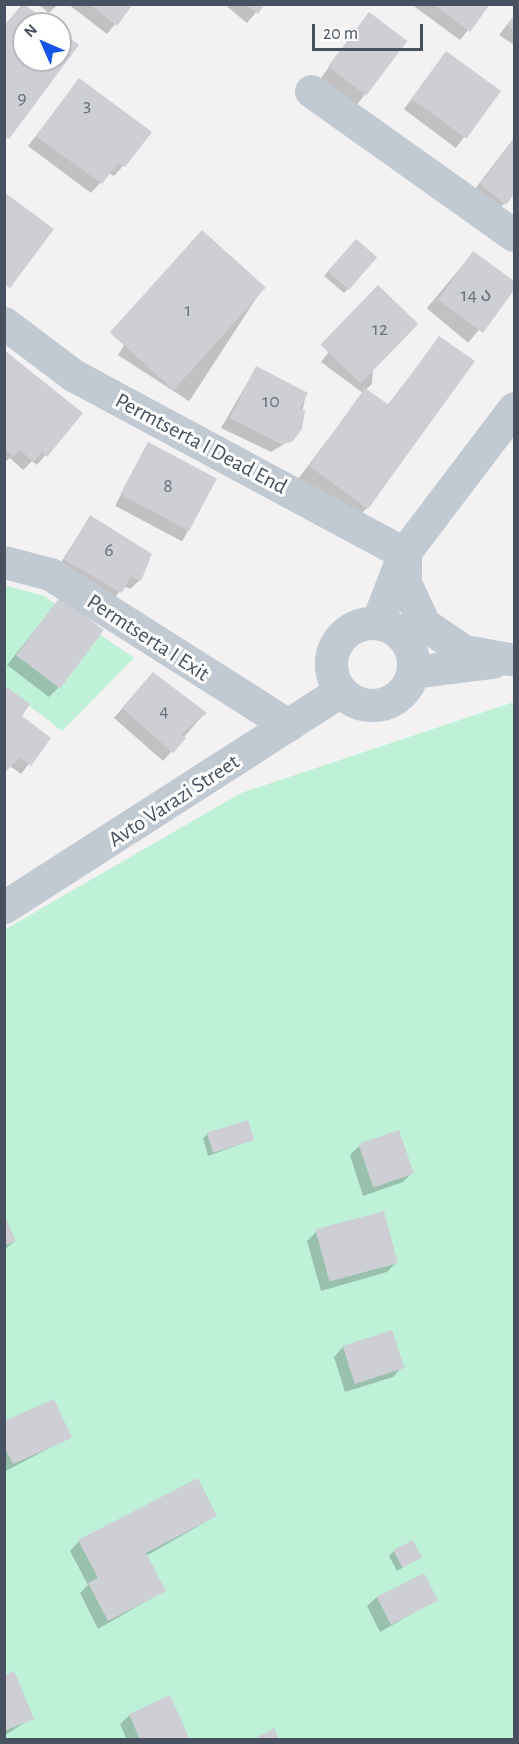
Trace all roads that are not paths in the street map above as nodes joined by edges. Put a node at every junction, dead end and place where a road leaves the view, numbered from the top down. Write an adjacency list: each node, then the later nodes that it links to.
1 (311, 91): 2 (street)
2 (514, 235)
3 (4, 323): 5 (street, Permtserta I Dead End)
4 (514, 408): 5 (street)
5 (404, 553): 7 (street); 8 (street)
6 (4, 562): 11 (street, Permtserta I Exit)
7 (377, 623): 9 (street); 10 (street)
8 (512, 658): 9 (street)
9 (413, 672): 10 (street)
10 (340, 691): 11 (street, Avto Varazi Street)
11 (288, 724): 12 (street, Avto Varazi Street)
12 (4, 907)

